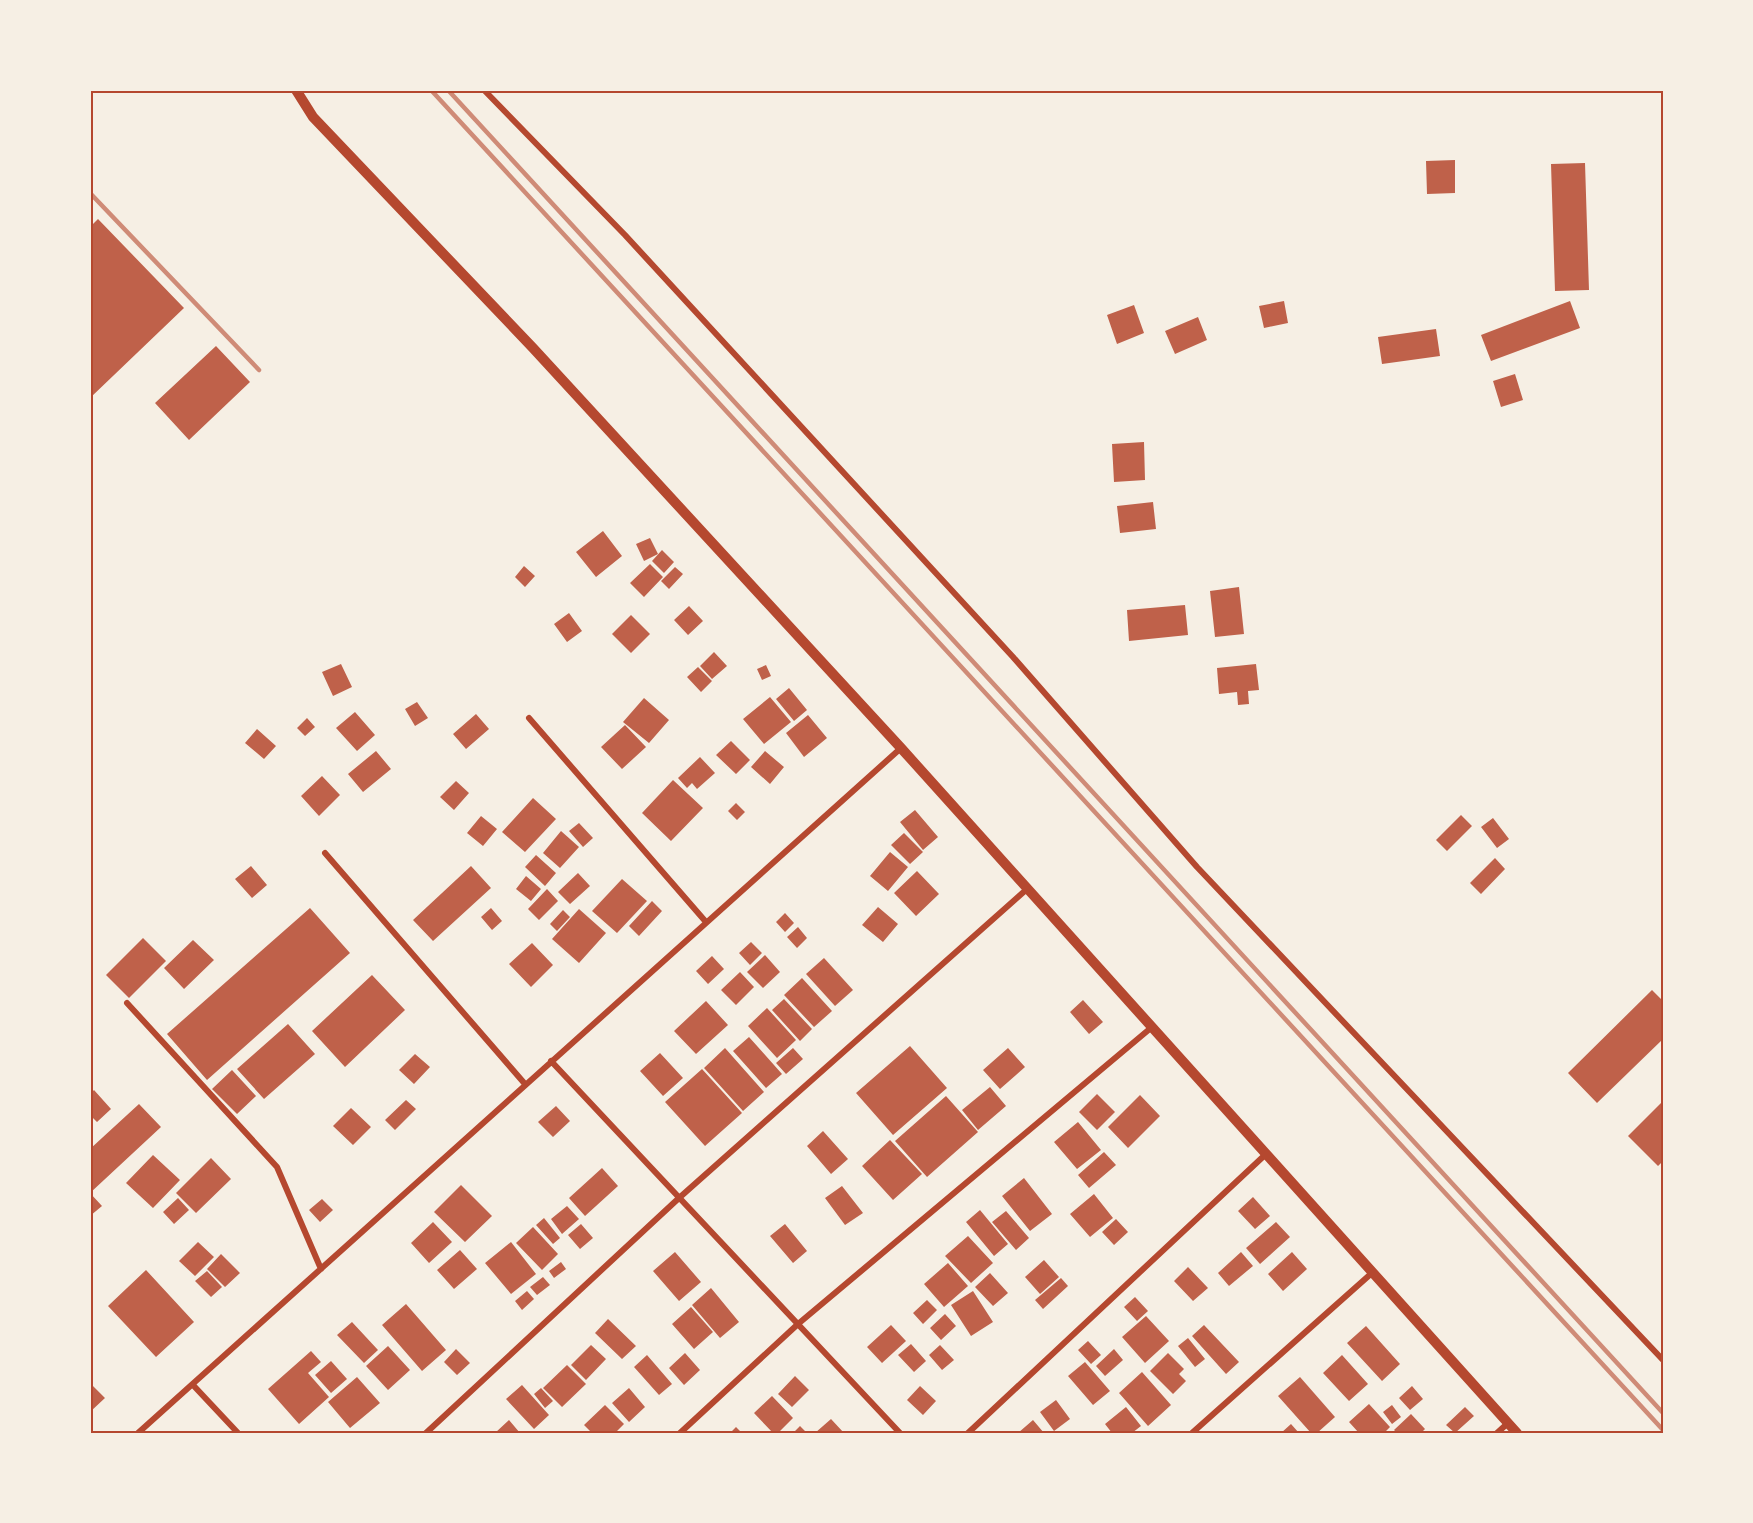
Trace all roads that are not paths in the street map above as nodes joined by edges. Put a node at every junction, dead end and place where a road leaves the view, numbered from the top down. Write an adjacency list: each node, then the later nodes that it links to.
1 (296, 90): 4 (street)
2 (484, 90): 17 (street)
3 (529, 718): 7 (street)
4 (901, 748): 6 (street); 7 (street)
5 (325, 853): 11 (street)
6 (1027, 889): 9 (street); 13 (street)
7 (705, 922): 10 (street)
8 (127, 1003): 14 (street)
9 (1152, 1027): 12 (street); 16 (street)
10 (550, 1061): 11 (street); 13 (street)
11 (525, 1084): 14 (street)
12 (1266, 1154): 15 (street); 25 (street)
13 (680, 1198): 16 (street); 22 (street)
14 (321, 1269): 18 (street)
15 (1372, 1272): 19 (street); 26 (street)
16 (798, 1324): 23 (street); 24 (street)
17 (1663, 1360)
18 (193, 1385): 20 (street); 21 (street)
19 (1508, 1423): 27 (street); 28 (street)
20 (138, 1433)
21 (238, 1433)
22 (426, 1433)
23 (680, 1433)
24 (900, 1433)
25 (968, 1433)
26 (1192, 1433)
27 (1497, 1433)
28 (1517, 1433)

